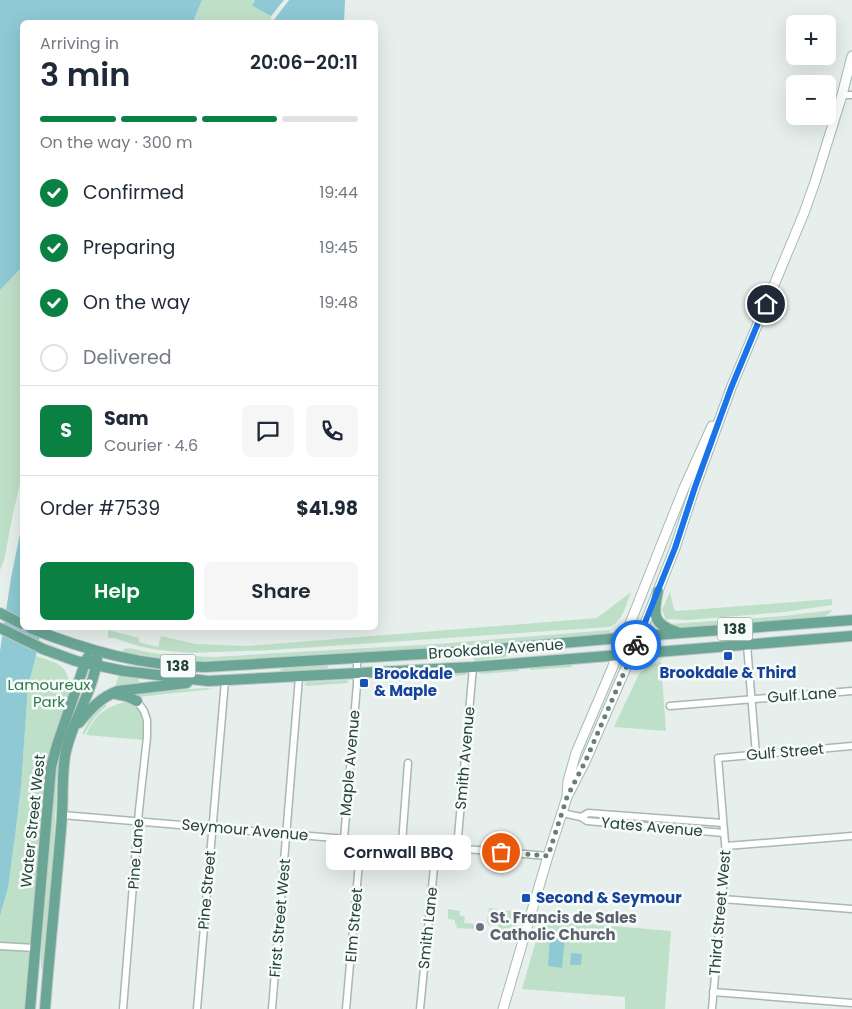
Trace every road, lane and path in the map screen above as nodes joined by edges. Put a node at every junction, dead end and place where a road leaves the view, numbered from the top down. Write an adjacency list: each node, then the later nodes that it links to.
1 (852, 56): 2 (main road)
2 (842, 95): 3 (street); 4 (main road)
3 (852, 95)
4 (731, 388): 5 (main road); 14 (main road)
5 (658, 591): 11 (main road); 12 (main road)
6 (0, 614): 8 (main road)
7 (847, 620): 11 (main road, Brookdale Avenue / 138); 13 (main road)
8 (20, 623)
9 (0, 628): 20 (main road, Brookdale Avenue / 138)
10 (36, 630): 16 (main road, Brookdale Avenue / 138)
11 (680, 634): 12 (main road, Brookdale Avenue / 138)
12 (639, 636): 14 (main road, Brookdale Avenue); 17 (main road)
13 (849, 636): 15 (main road, Brookdale Avenue)
14 (624, 638): 18 (main road); 19 (main road, Brookdale Avenue / 138)
15 (747, 645): 17 (main road, Brookdale Avenue / 138); 29 (street)
16 (96, 651): 19 (main road, Brookdale Avenue / 138); 20 (main road, Water Street West); 21 (main road, Water Street West)
17 (632, 654): 18 (main road, Brookdale Avenue); 37 (main road)
18 (618, 655): 22 (main road, Brookdale Avenue / 138); 37 (main road)
19 (357, 658): 23 (street, Maple Avenue)
20 (85, 663): 21 (main road, Brookdale Avenue / 138); 61 (main road, Water Street West)
21 (96, 665): 25 (main road, Brookdale Avenue / 138); 32 (main road, Water Street West)
22 (473, 667): 23 (main road, Brookdale Avenue / 138); 56 (street, Smith Avenue)
23 (357, 674): 24 (main road, Brookdale Avenue / 138); 51 (street, Maple Avenue)
24 (299, 677): 26 (main road, Brookdale Avenue / 138); 49 (street, First Street West)
25 (208, 681): 26 (main road, Brookdale Avenue / 138); 28 (main road)
26 (225, 681): 46 (street, Pine Street)
27 (852, 691): 29 (street, Gulf Lane)
28 (110, 694): 30 (main road); 32 (main road)
29 (751, 699): 31 (street, Gulf Lane); 34 (street)
30 (138, 701): 43 (street, Pine Lane)
31 (670, 706)
32 (71, 735): 39 (main road, Water Street West)
33 (852, 746): 34 (street, Gulf Street)
34 (756, 754): 35 (street, Gulf Street)
35 (718, 758): 44 (street, Third Street West)
36 (408, 763): 53 (street)
37 (567, 797): 38 (main road)
38 (562, 813): 40 (street, Yates Avenue); 57 (main road)
39 (62, 815): 43 (street, Seymour Avenue); 65 (main road, Water Street West)
40 (581, 817): 41 (street, Yates Avenue); 45 (street, Yates Avenue)
41 (633, 817): 42 (street, Yates Avenue); 45 (street)
42 (686, 821): 44 (street, Yates Avenue); 47 (street)
43 (138, 822): 46 (street, Seymour Avenue); 66 (street, Pine Lane)
44 (724, 824): 48 (street, Third Street West)
45 (633, 825): 47 (street, Yates Avenue)
46 (212, 827): 49 (street, Seymour Avenue); 67 (street, Pine Street)
47 (685, 829): 48 (street, Yates Avenue)
48 (724, 832): 54 (street, Third Street West)
49 (287, 834): 51 (street, Seymour Avenue); 68 (street, First Street West)
50 (852, 836): 54 (street)
51 (344, 839): 52 (street, Seymour Avenue)
52 (361, 840): 53 (street, Seymour Avenue); 69 (street, Elm Street)
53 (402, 843): 55 (street, Seymour Avenue)
54 (726, 846): 58 (street, Third Street West)
55 (436, 847): 56 (street, Seymour Avenue); 70 (street, Smith Lane)
56 (457, 848): 57 (street, Seymour Avenue)
57 (548, 856): 71 (main road)
58 (722, 899): 59 (street); 62 (street, Third Street West)
59 (852, 909)
60 (0, 946): 61 (street)
61 (35, 948): 64 (main road, Water Street West)
62 (713, 992): 63 (street); 72 (street, Third Street West)
63 (852, 1003)
64 (30, 1009)
65 (45, 1009)
66 (123, 1009)
67 (197, 1009)
68 (272, 1009)
69 (346, 1009)
70 (420, 1009)
71 (503, 1009)
72 (712, 1009)

